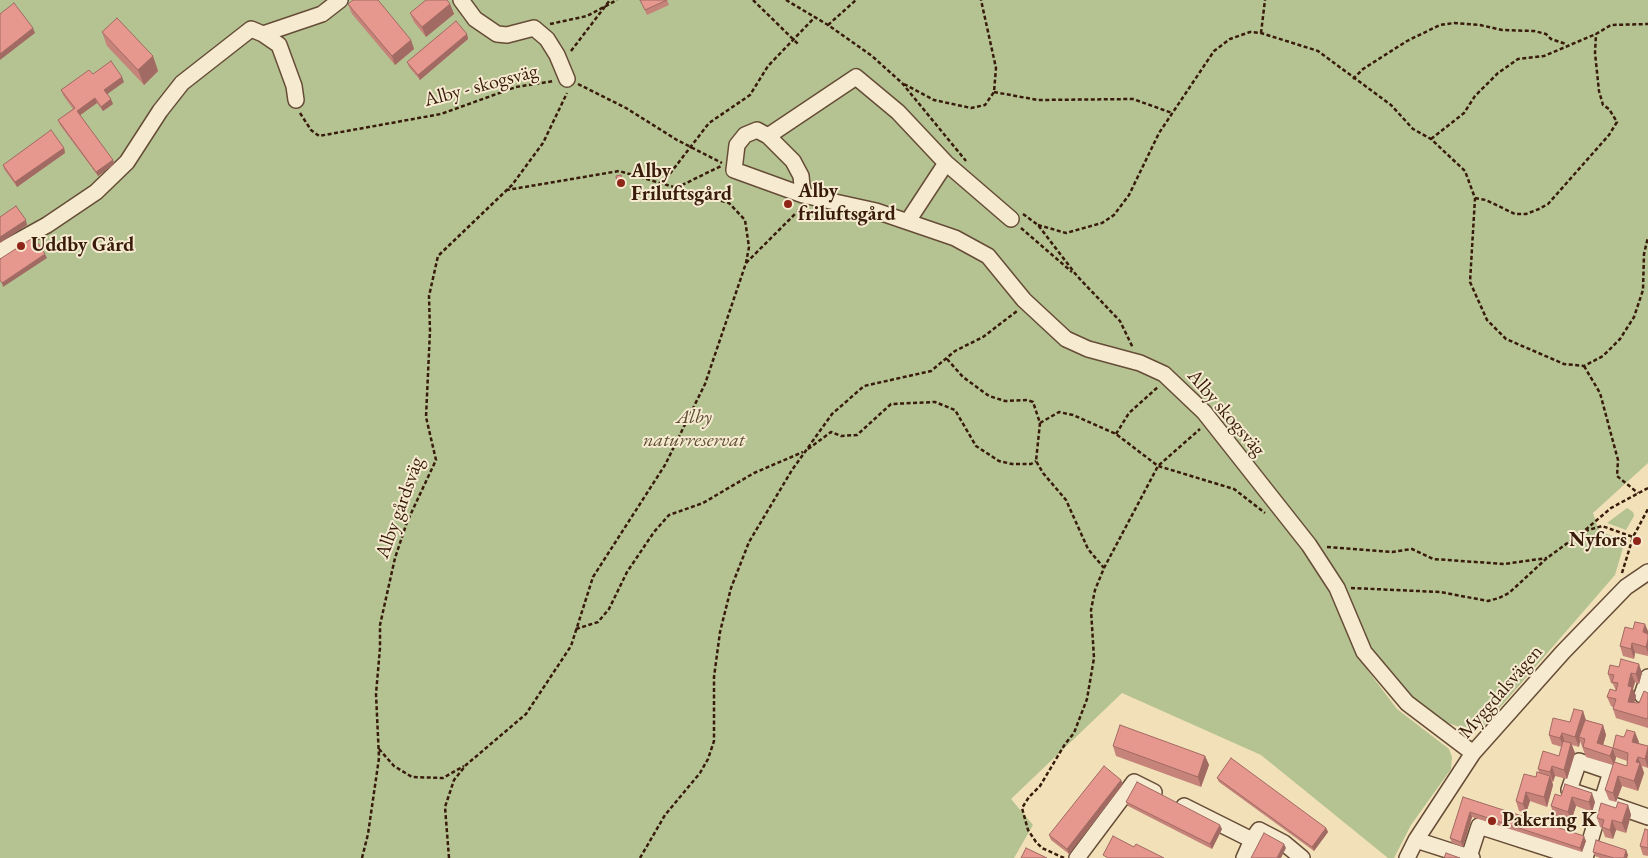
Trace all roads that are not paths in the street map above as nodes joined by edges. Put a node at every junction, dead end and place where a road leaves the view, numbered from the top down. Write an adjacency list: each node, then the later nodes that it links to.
1 (340, 0): 3 (street)
2 (461, 0): 4 (street)
3 (263, 34): 5 (street); 11 (street)
4 (567, 87)
5 (296, 100)
6 (768, 136): 7 (street); 8 (street); 8 (street, Alby skogsväg)
7 (946, 162): 9 (street); 10 (street)
8 (808, 196): 10 (street, Alby skogsväg)
9 (1014, 214)
10 (908, 221): 15 (street, Alby skogsväg)
11 (0, 252)
12 (1647, 568): 15 (street, Myggdalsvägen)
13 (1648, 677): 14 (street)
14 (1648, 697)
15 (1473, 753): 18 (street, Myggdalsvägen)
16 (1648, 817): 25 (street)
17 (1252, 840): 20 (street); 21 (street); 22 (street)
18 (1416, 840): 19 (street); 23 (street, Myggdalsvägen)
19 (1470, 857): 24 (street)
20 (1077, 858)
21 (1244, 858)
22 (1302, 858)
23 (1407, 858)
24 (1578, 858)
25 (1585, 858)

